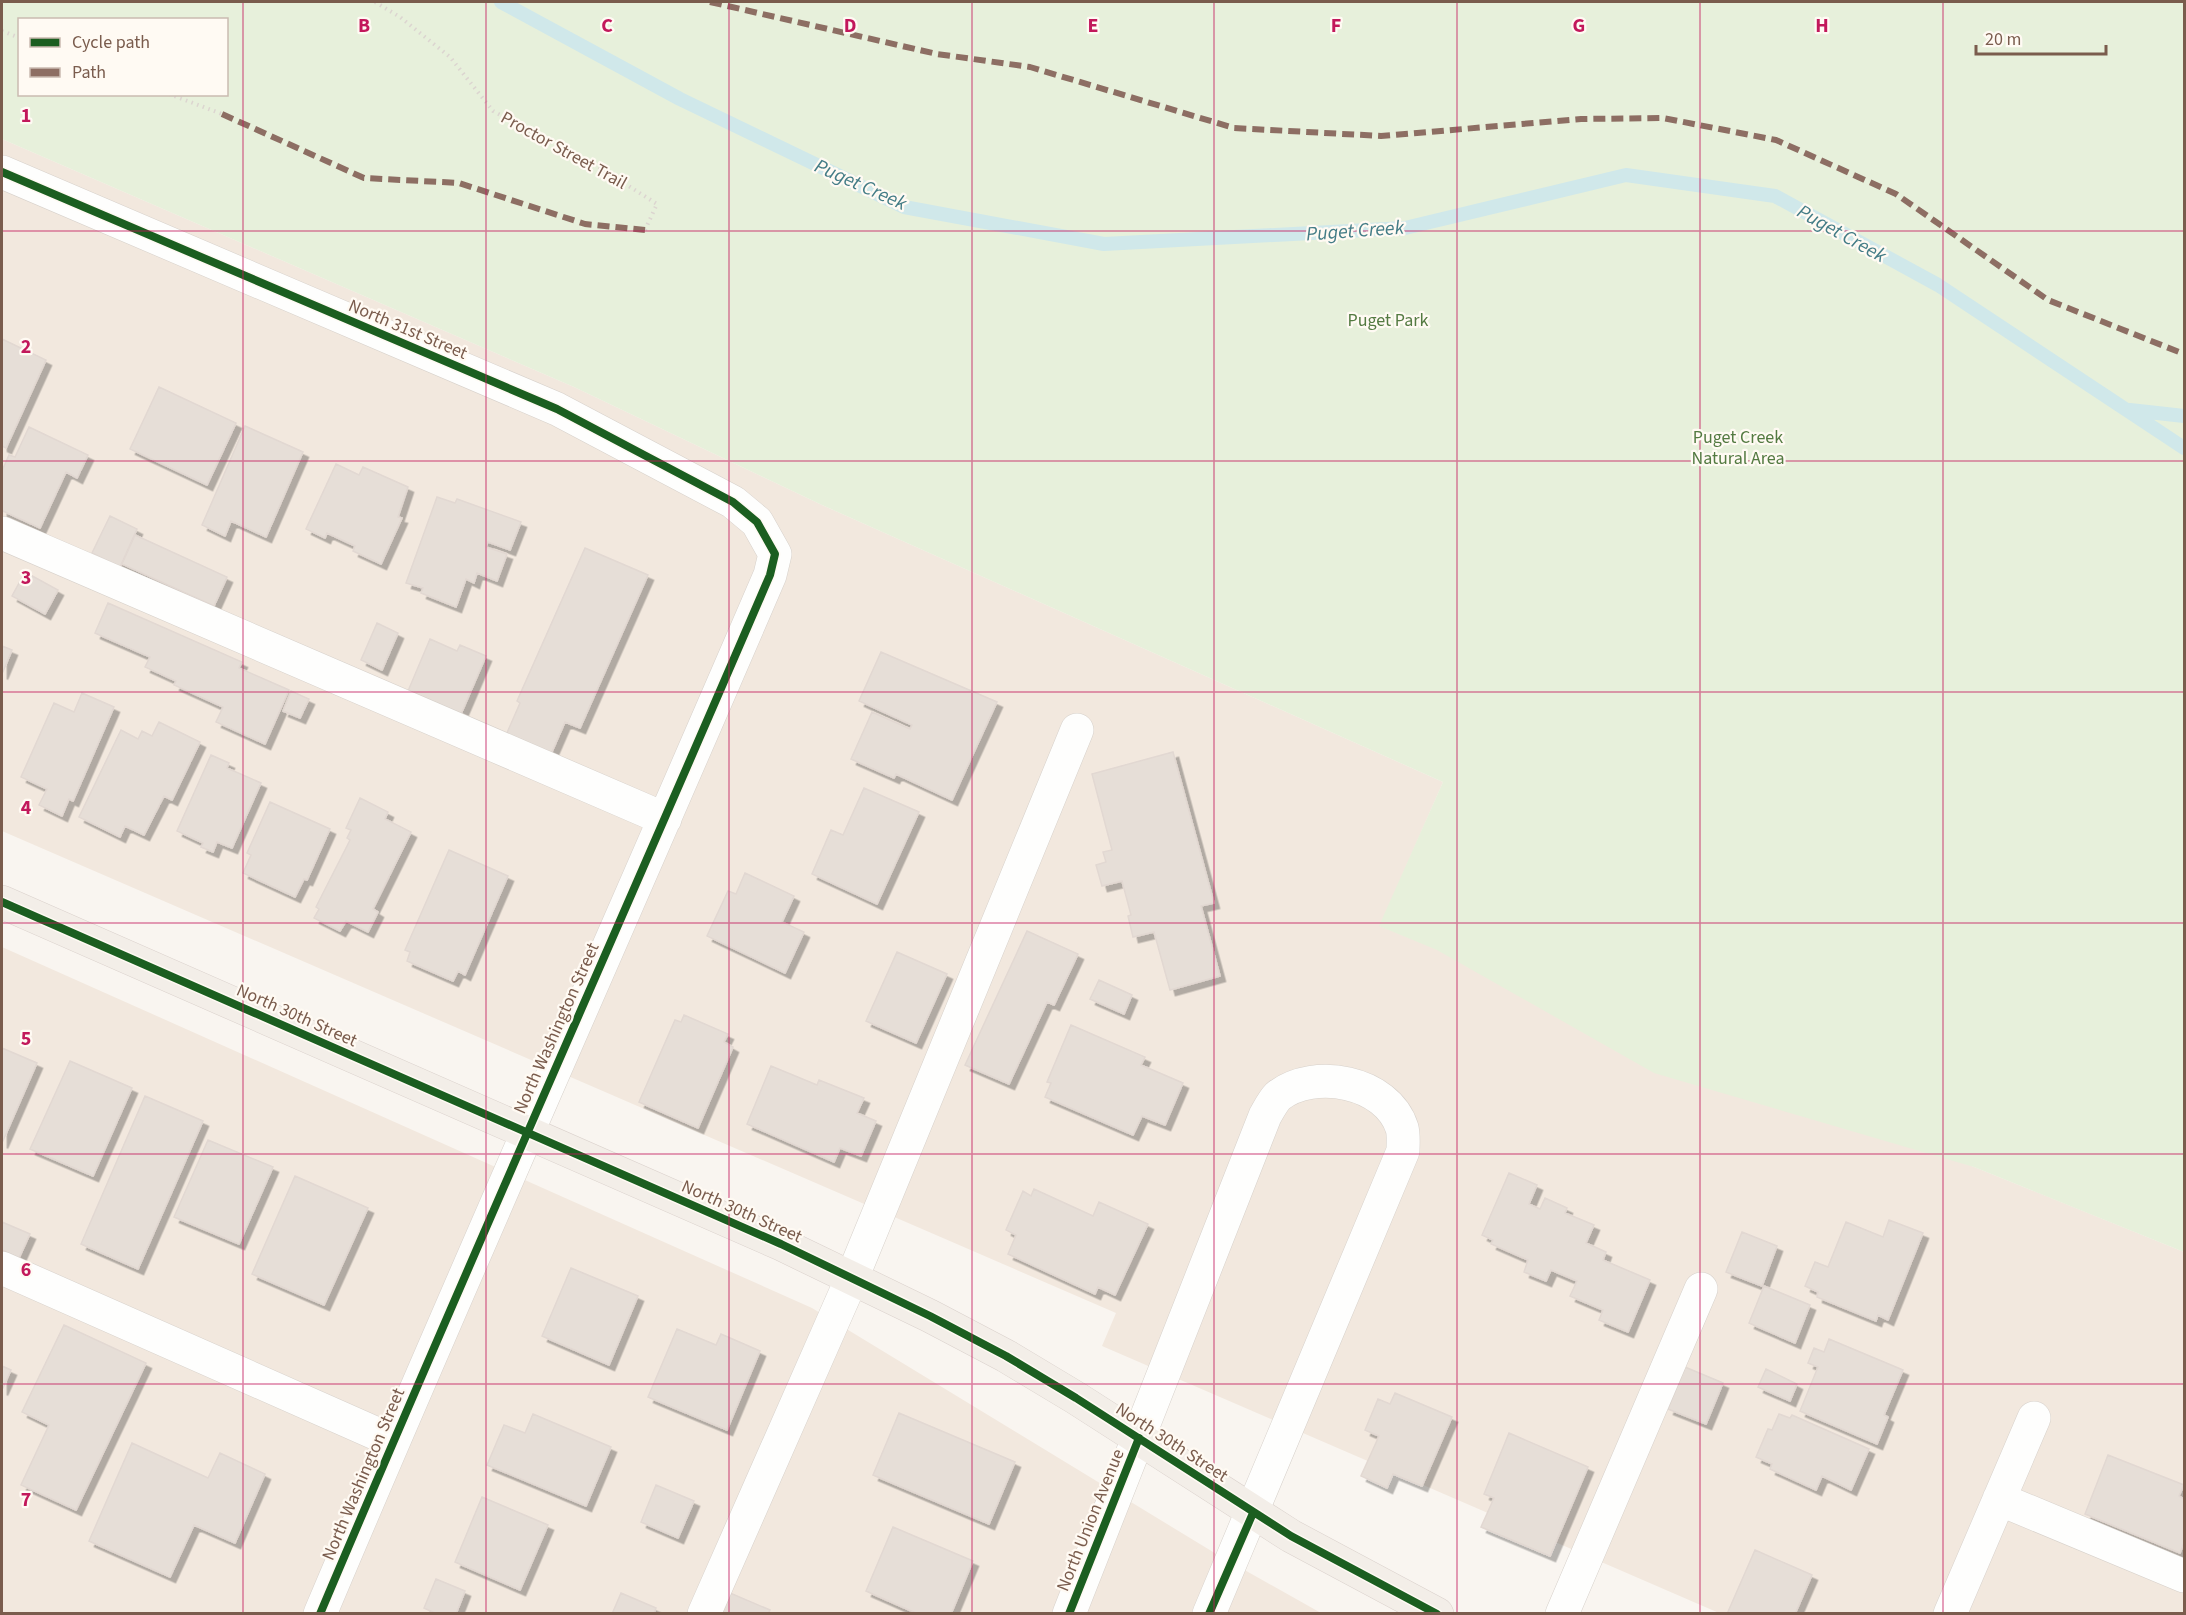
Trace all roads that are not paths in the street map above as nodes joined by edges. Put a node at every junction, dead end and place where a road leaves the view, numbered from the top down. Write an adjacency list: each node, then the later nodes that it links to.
1 (2, 172): 3 (street, North 31st Street)
2 (2, 532): 5 (street)
3 (775, 554): 5 (street, North Washington Street)
4 (1077, 730): 9 (street)
5 (665, 819): 7 (street, North Washington Street)
6 (2, 902): 7 (main road, North 30th Street)
7 (526, 1132): 9 (main road, North 30th Street); 13 (street, North Washington Street)
8 (2, 1268): 13 (street)
9 (852, 1278): 12 (main road, North 30th Street); 18 (street)
10 (1701, 1289): 22 (street)
11 (2034, 1418): 14 (street)
12 (1139, 1438): 15 (main road, North 30th Street); 15 (street, North Union Avenue); 19 (street, North Union Avenue)
13 (393, 1441): 17 (street, North Washington Street)
14 (1999, 1499): 16 (street); 23 (street)
15 (1253, 1513): 20 (street, North Union Avenue); 21 (main road, North 30th Street)
16 (2184, 1576)
17 (320, 1614)
18 (704, 1614)
19 (1069, 1614)
20 (1209, 1614)
21 (1437, 1614)
22 (1562, 1614)
23 (1950, 1614)

